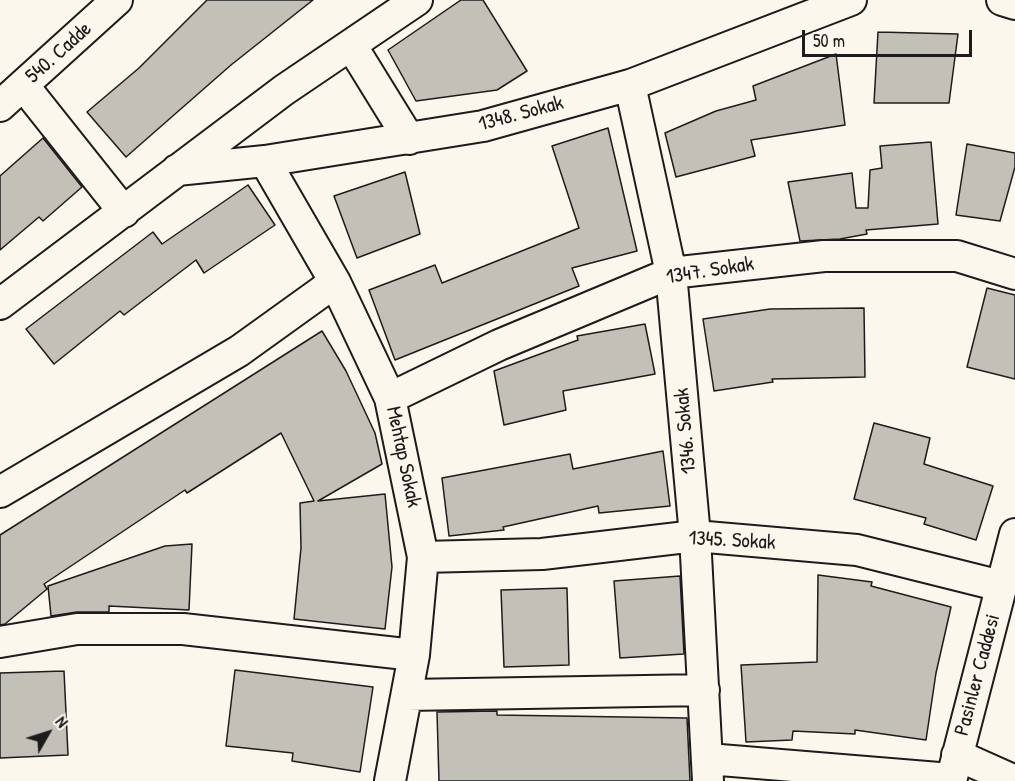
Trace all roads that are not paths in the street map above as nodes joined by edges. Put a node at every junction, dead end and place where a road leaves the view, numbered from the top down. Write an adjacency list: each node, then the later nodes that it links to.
1 (117, 0): 7 (street, 540. Cadde)
2 (417, 0): 6 (street)
3 (851, 0): 8 (street, 1348. Sokak)
4 (1002, 0): 5 (street)
5 (1015, 4)
6 (351, 45): 10 (street); 12 (street)
7 (23, 85): 9 (street, 540. Cadde); 13 (street)
8 (630, 85): 10 (street, 1348. Sokak); 14 (street, 1346. Sokak)
9 (0, 106)
10 (409, 139): 11 (street, 1348. Sokak)
11 (265, 161): 12 (street, 1348. Sokak); 16 (street, Mehtap Sokak)
12 (177, 170): 13 (street)
13 (124, 212): 17 (street)
14 (671, 273): 15 (street, 1347. Sokak); 18 (street, 1347. Sokak); 21 (street, 1346. Sokak)
15 (1015, 274)
16 (335, 282): 18 (street, Mehtap Sokak); 19 (street)
17 (0, 304)
18 (390, 398): 22 (street, Mehtap Sokak)
19 (0, 492)
20 (1015, 534): 23 (street, Pasinler Caddesi)
21 (695, 536): 22 (street, 1345. Sokak); 23 (street, 1345. Sokak); 26 (street, 1346. Sokak)
22 (423, 557): 25 (street, Mehtap Sokak)
23 (1001, 586): 29 (street, Pasinler Caddesi)
24 (0, 642): 25 (street)
25 (414, 655): 27 (street, Mehtap Sokak)
26 (704, 690): 27 (street); 28 (street, 1346. Sokak)
27 (407, 695): 30 (street, Mehtap Sokak)
28 (708, 770): 29 (street)
29 (953, 772): 31 (street)
30 (390, 781)
31 (1015, 781)

